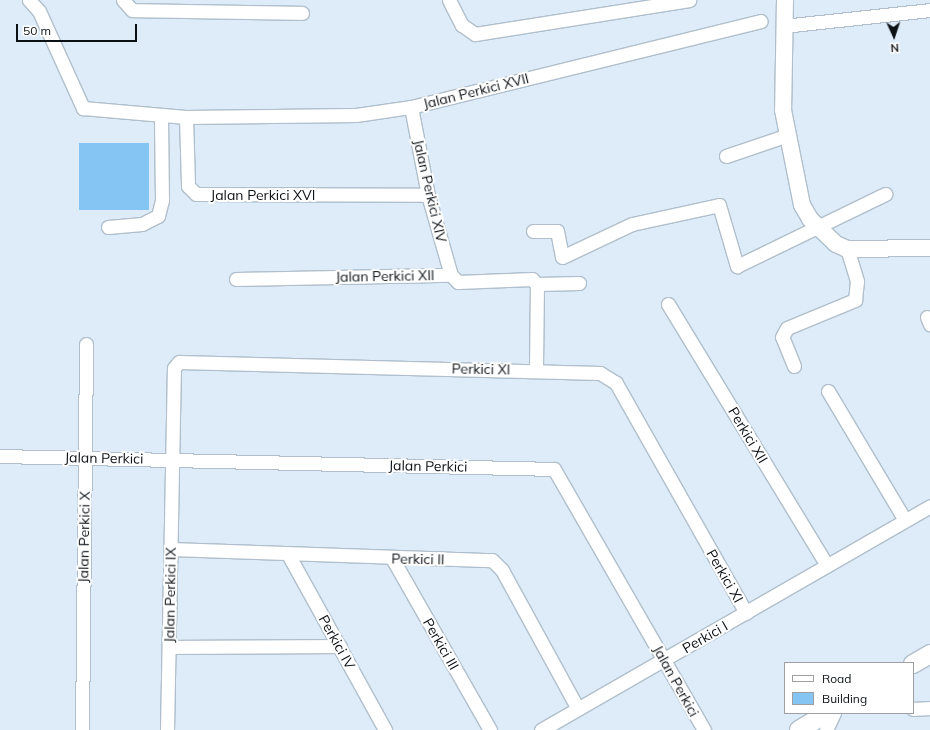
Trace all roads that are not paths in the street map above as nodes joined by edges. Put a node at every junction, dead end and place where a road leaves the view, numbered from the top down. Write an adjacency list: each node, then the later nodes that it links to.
1 (29, 0): 12 (street)
2 (123, 0): 6 (street)
3 (449, 0): 4 (street)
4 (690, 0)
5 (785, 0): 10 (street)
6 (145, 5): 8 (street)
7 (930, 10): 10 (street)
8 (302, 13)
9 (761, 21): 11 (street, Jalan Perkici XVII)
10 (784, 26): 14 (street)
11 (411, 107): 13 (street, Jalan Perkici XVII); 17 (street, Jalan Perkici XIV)
12 (161, 115): 13 (street); 19 (street)
13 (186, 117): 17 (street, Jalan Perkici XVI)
14 (788, 135): 15 (street); 18 (street)
15 (726, 156)
16 (885, 194): 18 (street)
17 (428, 195): 23 (street, Jalan Perkici XIV)
18 (816, 226): 20 (street); 22 (street)
19 (108, 227)
20 (533, 231)
21 (930, 248): 22 (street)
22 (847, 249): 29 (street)
23 (451, 275): 24 (street, Jalan Perkici XII); 25 (street, Jalan Perkici XII)
24 (236, 279)
25 (534, 282): 26 (street, Jalan Perkici XII); 30 (street)
26 (579, 283)
27 (668, 304): 40 (street, Perkici XII)
28 (86, 344): 33 (street, Jalan Perkici X)
29 (794, 366)
30 (536, 370): 34 (street, Perkici XI); 41 (street, Perkici XI)
31 (828, 391): 36 (street)
32 (0, 456): 33 (street, Jalan Perkici)
33 (85, 458): 34 (street, Jalan Perkici); 53 (street, Jalan Perkici X)
34 (173, 460): 37 (street, Jalan Perkici IX); 45 (street, Jalan Perkici)
35 (930, 506): 36 (street, Perkici I)
36 (905, 520): 40 (street, Perkici I)
37 (171, 550): 38 (street, Perkici II); 43 (street, Jalan Perkici IX)
38 (288, 554): 39 (street, Perkici II); 42 (street, Perkici IV)
39 (392, 558): 49 (street, Perkici II); 56 (street, Perkici III)
40 (827, 566): 41 (street, Perkici I)
41 (746, 613): 45 (street, Perkici I)
42 (340, 646): 43 (street); 55 (street, Perkici IV)
43 (169, 647): 54 (street, Jalan Perkici IX)
44 (930, 654): 46 (main road)
45 (664, 660): 49 (street, Perkici I); 58 (street, Jalan Perkici)
46 (914, 663)
47 (914, 708): 48 (street)
48 (930, 708)
49 (578, 709): 57 (street, Perkici I)
50 (826, 714): 52 (main road)
51 (834, 714): 59 (street)
52 (807, 728)
53 (82, 730)
54 (167, 730)
55 (385, 730)
56 (490, 730)
57 (541, 730)
58 (704, 730)
59 (826, 730)

